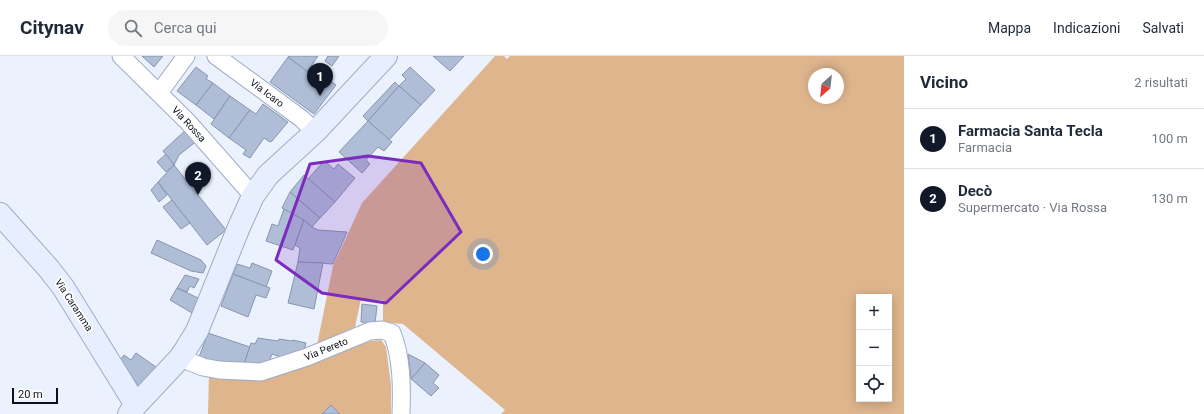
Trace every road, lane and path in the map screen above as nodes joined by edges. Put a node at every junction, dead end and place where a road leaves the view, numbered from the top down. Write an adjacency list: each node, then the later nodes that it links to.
1 (121, 56): 5 (street, Via Rossa)
2 (186, 56): 5 (street)
3 (216, 56): 6 (street, Via Icaro)
4 (386, 56): 6 (street)
5 (159, 93): 7 (street, Via Rossa)
6 (316, 132): 7 (street)
7 (253, 196): 9 (street)
8 (0, 214): 10 (street, Via Caramma)
9 (180, 358): 10 (street); 11 (street, Via Pereto)
10 (133, 409)
11 (401, 414)

